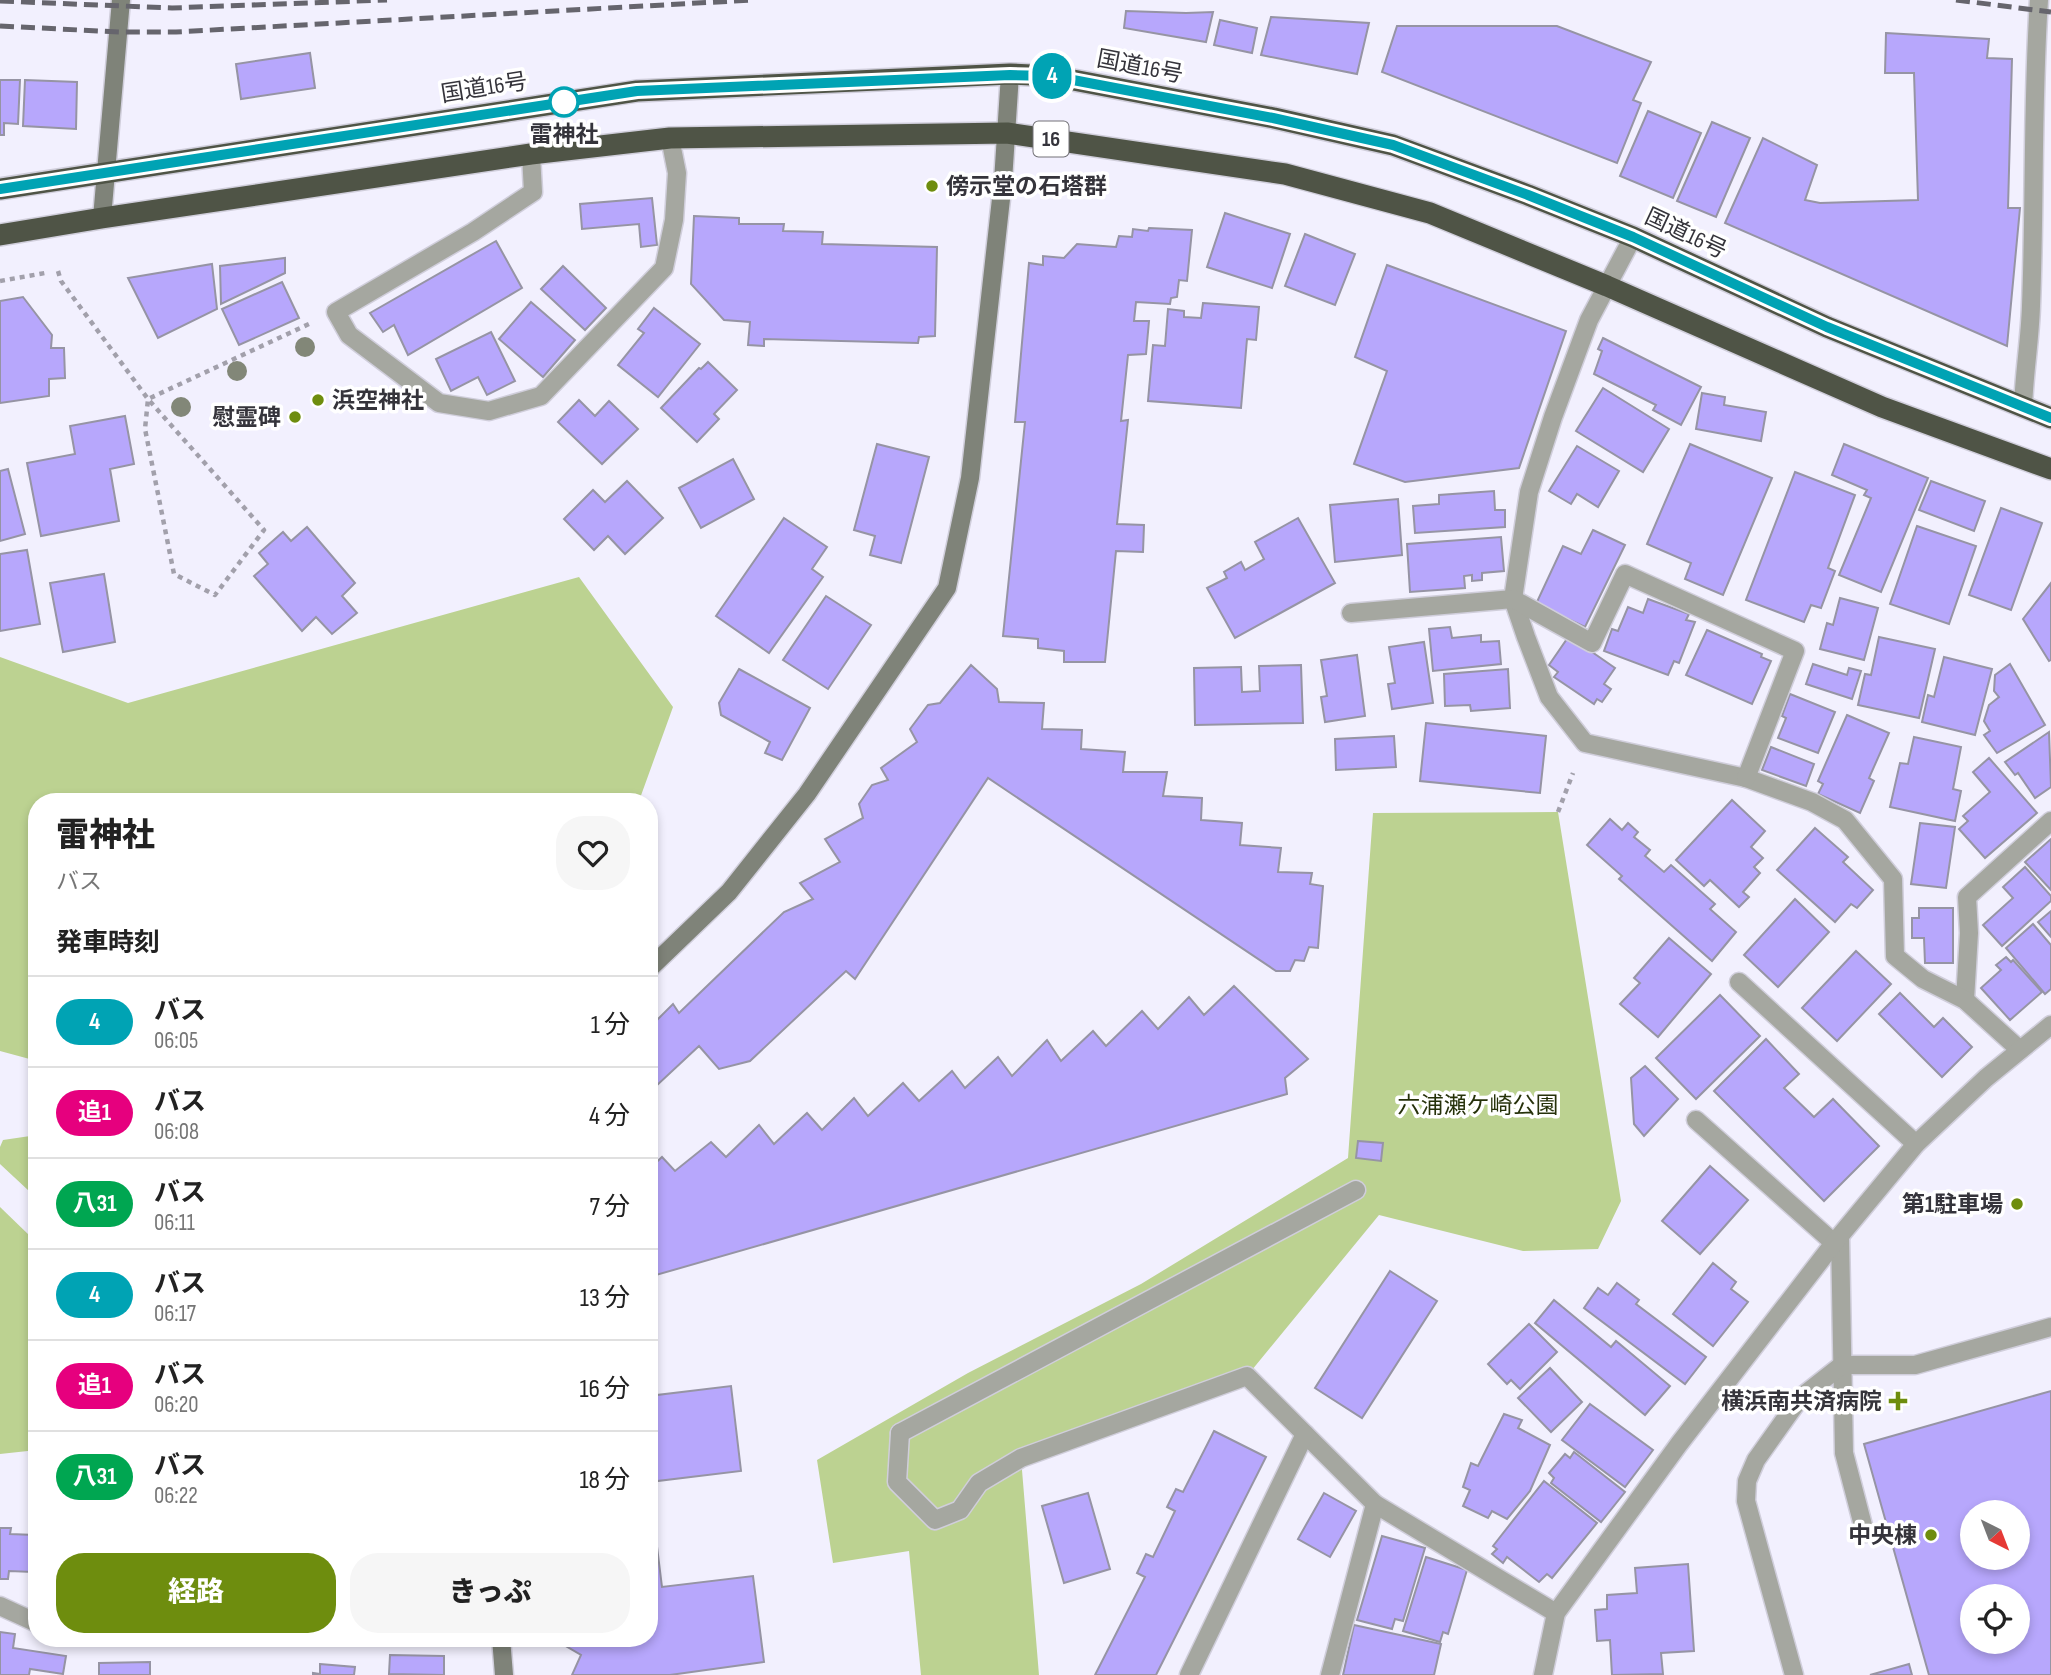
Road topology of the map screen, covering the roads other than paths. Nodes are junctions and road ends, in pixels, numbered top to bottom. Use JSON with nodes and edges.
{"nodes":[{"id":1,"x":121,"y":0,"type":"edge"},
{"id":2,"x":2039,"y":0,"type":"edge"},
{"id":3,"x":1010,"y":75,"type":"junction"},
{"id":4,"x":1007,"y":133,"type":"junction"},
{"id":5,"x":670,"y":138,"type":"junction"},
{"id":6,"x":531,"y":154,"type":"junction"},
{"id":7,"x":106,"y":171,"type":"junction"},
{"id":8,"x":0,"y":189,"type":"edge"},
{"id":9,"x":102,"y":218,"type":"junction"},
{"id":10,"x":0,"y":235,"type":"edge"},
{"id":11,"x":1633,"y":237,"type":"junction"},
{"id":12,"x":1607,"y":286,"type":"junction"},
{"id":13,"x":2023,"y":408,"type":"junction"},
{"id":14,"x":2051,"y":418,"type":"edge"},
{"id":15,"x":2051,"y":469,"type":"edge"},
{"id":16,"x":1513,"y":599,"type":"junction"},
{"id":17,"x":1351,"y":613,"type":"dead end"},
{"id":18,"x":1746,"y":778,"type":"junction"},
{"id":19,"x":2051,"y":821,"type":"edge"},
{"id":20,"x":658,"y":960,"type":"edge"},
{"id":21,"x":1739,"y":982,"type":"dead end"},
{"id":22,"x":1965,"y":1000,"type":"junction"},
{"id":23,"x":2051,"y":1025,"type":"edge"},
{"id":24,"x":2020,"y":1050,"type":"junction"},
{"id":25,"x":1696,"y":1120,"type":"dead end"},
{"id":26,"x":1916,"y":1144,"type":"junction"},
{"id":27,"x":1356,"y":1189,"type":"dead end"},
{"id":28,"x":1837,"y":1240,"type":"junction"},
{"id":29,"x":2051,"y":1327,"type":"edge"},
{"id":30,"x":1842,"y":1365,"type":"junction"},
{"id":31,"x":1305,"y":1434,"type":"junction"},
{"id":32,"x":1375,"y":1504,"type":"junction"},
{"id":33,"x":1865,"y":1533,"type":"dead end"},
{"id":34,"x":0,"y":1606,"type":"edge"},
{"id":35,"x":1556,"y":1613,"type":"junction"},
{"id":36,"x":28,"y":1619,"type":"edge"},
{"id":37,"x":502,"y":1647,"type":"edge"},
{"id":38,"x":504,"y":1675,"type":"edge"},
{"id":39,"x":1189,"y":1675,"type":"edge"},
{"id":40,"x":1330,"y":1675,"type":"edge"},
{"id":41,"x":1544,"y":1675,"type":"edge"},
{"id":42,"x":1794,"y":1675,"type":"edge"}],
"edges":[{"from":1,"to":7,"type":"street"},
{"from":2,"to":13,"type":"street"},
{"from":3,"to":4,"type":"street"},
{"from":3,"to":7,"type":"highway","name":"国道16号"},
{"from":3,"to":11,"type":"highway","name":"国道16号"},
{"from":4,"to":5,"type":"highway","number":"16"},
{"from":4,"to":12,"type":"highway","number":"16"},
{"from":4,"to":20,"type":"street"},
{"from":5,"to":6,"type":"highway","number":"16"},
{"from":5,"to":6,"type":"street"},
{"from":6,"to":9,"type":"highway","number":"16"},
{"from":7,"to":8,"type":"highway","name":"国道16号"},
{"from":7,"to":9,"type":"street"},
{"from":9,"to":10,"type":"highway","number":"16"},
{"from":11,"to":12,"type":"street"},
{"from":11,"to":13,"type":"highway","name":"国道16号"},
{"from":12,"to":15,"type":"highway","number":"16"},
{"from":12,"to":16,"type":"street"},
{"from":13,"to":14,"type":"highway","name":"国道16号"},
{"from":16,"to":17,"type":"street"},
{"from":16,"to":18,"type":"street"},
{"from":16,"to":18,"type":"street"},
{"from":18,"to":22,"type":"street"},
{"from":19,"to":22,"type":"street"},
{"from":21,"to":26,"type":"street"},
{"from":22,"to":24,"type":"street"},
{"from":23,"to":24,"type":"street"},
{"from":24,"to":26,"type":"street"},
{"from":25,"to":28,"type":"street"},
{"from":26,"to":28,"type":"street"},
{"from":27,"to":31,"type":"street"},
{"from":28,"to":30,"type":"street"},
{"from":28,"to":35,"type":"street"},
{"from":29,"to":30,"type":"street"},
{"from":30,"to":33,"type":"street"},
{"from":30,"to":42,"type":"street"},
{"from":31,"to":32,"type":"street"},
{"from":31,"to":39,"type":"street"},
{"from":32,"to":35,"type":"street"},
{"from":32,"to":40,"type":"street"},
{"from":34,"to":36,"type":"street"},
{"from":35,"to":41,"type":"street"},
{"from":37,"to":38,"type":"street"}]}
